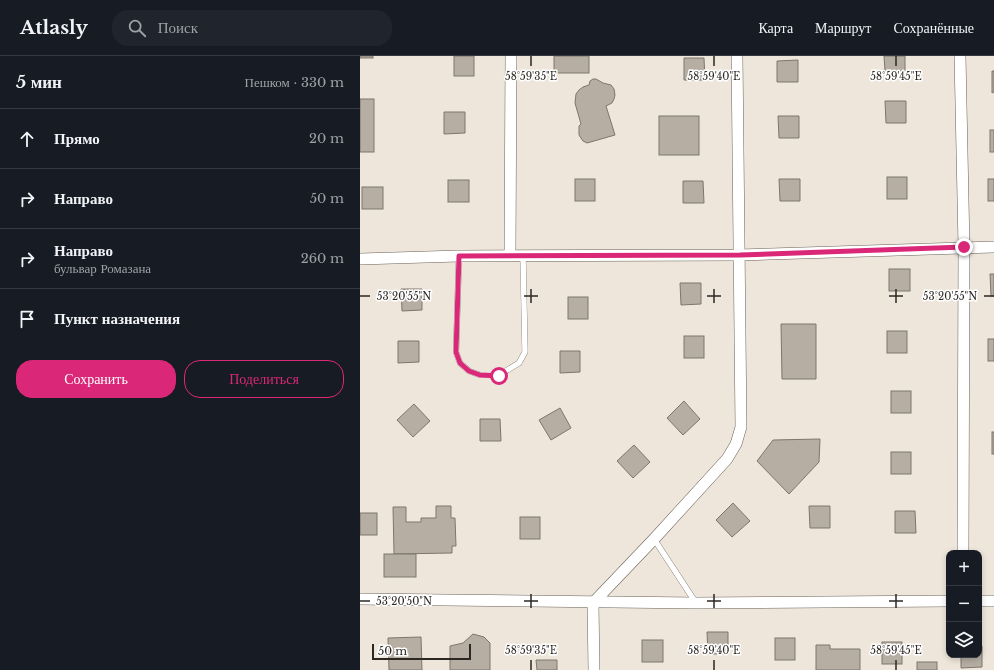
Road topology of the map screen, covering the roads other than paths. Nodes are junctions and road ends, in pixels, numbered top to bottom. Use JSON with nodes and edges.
{"nodes":[{"id":1,"x":511,"y":56,"type":"edge"},
{"id":2,"x":737,"y":56,"type":"edge"},
{"id":3,"x":960,"y":56,"type":"edge"},
{"id":4,"x":964,"y":247,"type":"junction"},
{"id":5,"x":994,"y":247,"type":"edge"},
{"id":6,"x":510,"y":255,"type":"junction"},
{"id":7,"x":740,"y":255,"type":"junction"},
{"id":8,"x":459,"y":256,"type":"junction"},
{"id":9,"x":523,"y":256,"type":"junction"},
{"id":10,"x":360,"y":259,"type":"edge"},
{"id":11,"x":654,"y":539,"type":"junction"},
{"id":12,"x":963,"y":550,"type":"edge"},
{"id":13,"x":360,"y":599,"type":"edge"},
{"id":14,"x":946,"y":601,"type":"edge"},
{"id":15,"x":982,"y":601,"type":"edge"},
{"id":16,"x":994,"y":601,"type":"edge"},
{"id":17,"x":593,"y":603,"type":"junction"},
{"id":18,"x":696,"y":603,"type":"junction"},
{"id":19,"x":594,"y":670,"type":"edge"}],
"edges":[{"from":1,"to":6,"type":"street"},
{"from":2,"to":7,"type":"street"},
{"from":3,"to":4,"type":"street"},
{"from":4,"to":5,"type":"street"},
{"from":4,"to":7,"type":"street"},
{"from":4,"to":12,"type":"street"},
{"from":6,"to":8,"type":"street"},
{"from":6,"to":9,"type":"street"},
{"from":7,"to":9,"type":"street"},
{"from":7,"to":11,"type":"street"},
{"from":8,"to":9,"type":"lane"},
{"from":8,"to":10,"type":"street"},
{"from":11,"to":17,"type":"street"},
{"from":11,"to":18,"type":"lane"},
{"from":13,"to":17,"type":"street"},
{"from":14,"to":18,"type":"street"},
{"from":15,"to":16,"type":"street"},
{"from":17,"to":18,"type":"street"},
{"from":17,"to":19,"type":"street"}]}
